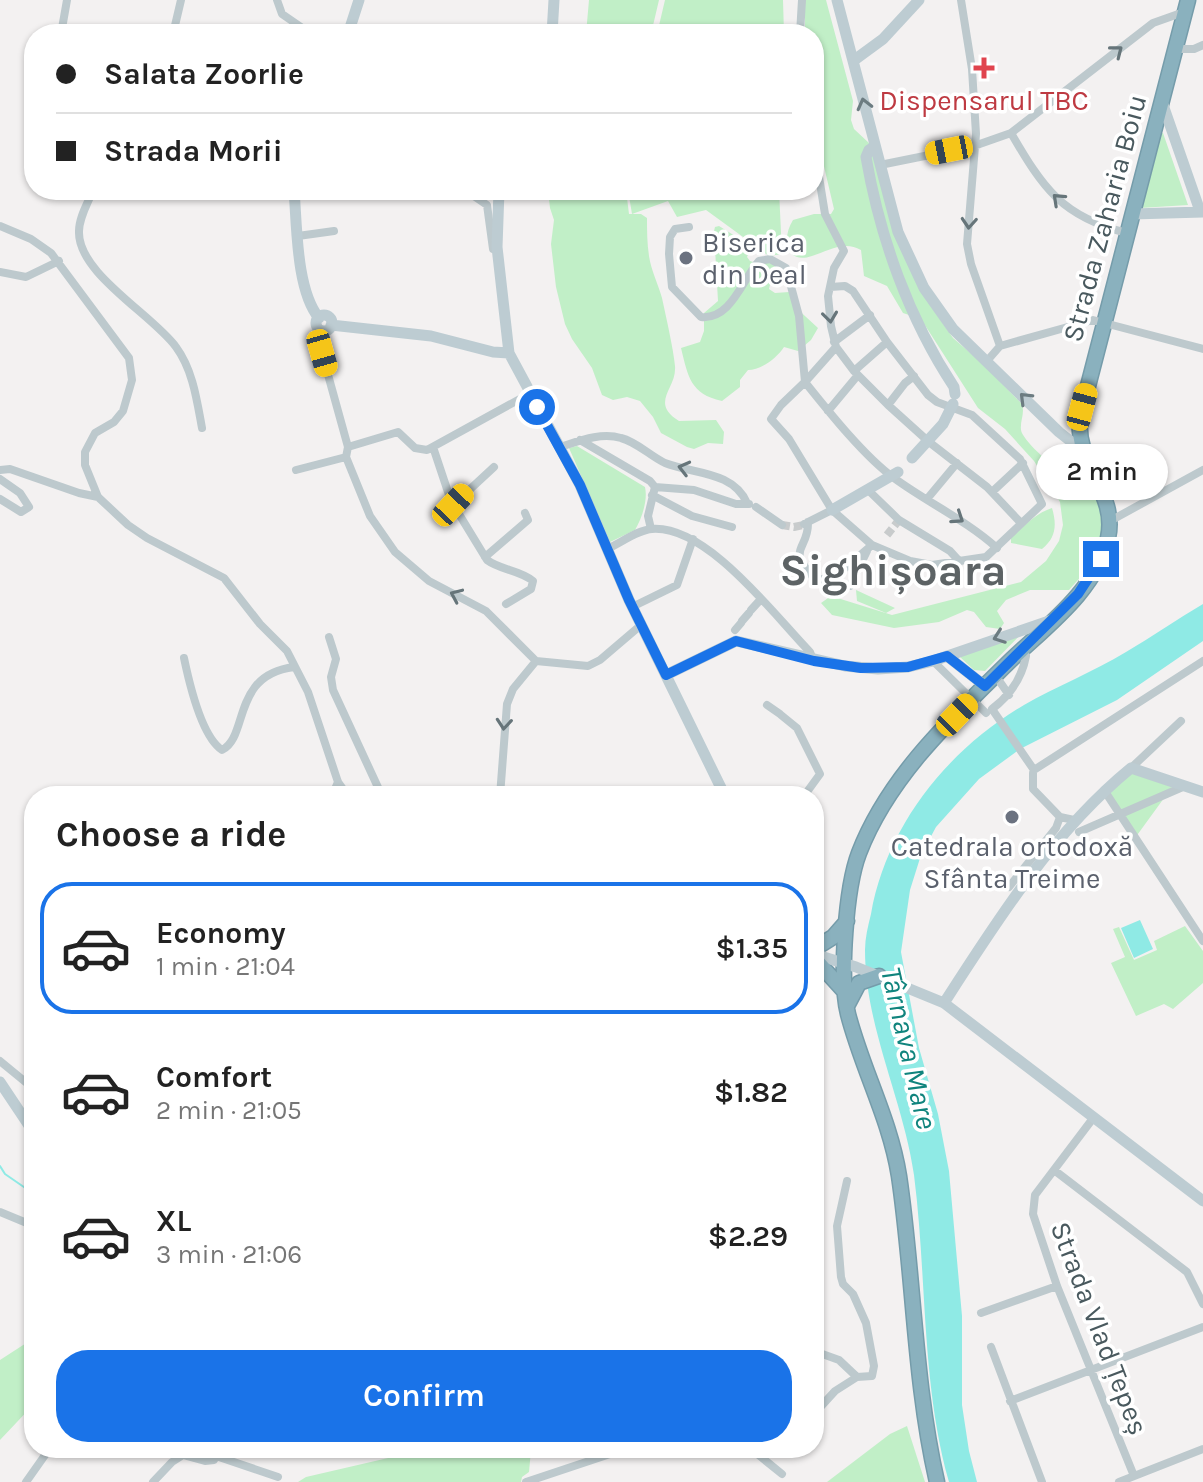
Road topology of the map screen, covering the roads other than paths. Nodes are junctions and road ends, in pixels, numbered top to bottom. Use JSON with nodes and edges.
{"nodes":[{"id":1,"x":67,"y":0,"type":"edge"},
{"id":2,"x":181,"y":0,"type":"edge"},
{"id":3,"x":277,"y":0,"type":"edge"},
{"id":4,"x":359,"y":0,"type":"edge"},
{"id":5,"x":554,"y":0,"type":"edge"},
{"id":6,"x":802,"y":0,"type":"edge"},
{"id":7,"x":837,"y":0,"type":"edge"},
{"id":8,"x":919,"y":0,"type":"edge"},
{"id":9,"x":961,"y":0,"type":"edge"},
{"id":10,"x":1186,"y":6,"type":"edge"},
{"id":11,"x":63,"y":24,"type":"edge"},
{"id":12,"x":175,"y":24,"type":"edge"},
{"id":13,"x":296,"y":24,"type":"edge"},
{"id":14,"x":351,"y":24,"type":"edge"},
{"id":15,"x":553,"y":24,"type":"edge"},
{"id":16,"x":801,"y":24,"type":"edge"},
{"id":17,"x":1203,"y":45,"type":"edge"},
{"id":18,"x":1175,"y":49,"type":"junction"},
{"id":19,"x":853,"y":61,"type":"junction"},
{"id":20,"x":1161,"y":99,"type":"junction"},
{"id":21,"x":1011,"y":133,"type":"junction"},
{"id":22,"x":875,"y":146,"type":"junction"},
{"id":23,"x":974,"y":146,"type":"junction"},
{"id":24,"x":880,"y":165,"type":"junction"},
{"id":25,"x":89,"y":200,"type":"edge"},
{"id":26,"x":295,"y":200,"type":"edge"},
{"id":27,"x":480,"y":200,"type":"edge"},
{"id":28,"x":498,"y":200,"type":"edge"},
{"id":29,"x":823,"y":200,"type":"edge"},
{"id":30,"x":1201,"y":212,"type":"edge"},
{"id":31,"x":1132,"y":214,"type":"junction"},
{"id":32,"x":0,"y":226,"type":"edge"},
{"id":33,"x":689,"y":227,"type":"dead end"},
{"id":34,"x":334,"y":231,"type":"dead end"},
{"id":35,"x":1127,"y":233,"type":"junction"},
{"id":36,"x":298,"y":236,"type":"junction"},
{"id":37,"x":59,"y":261,"type":"junction"},
{"id":38,"x":0,"y":272,"type":"edge"},
{"id":39,"x":499,"y":274,"type":"junction"},
{"id":40,"x":830,"y":287,"type":"junction"},
{"id":41,"x":870,"y":315,"type":"junction"},
{"id":42,"x":1104,"y":322,"type":"junction"},
{"id":43,"x":326,"y":328,"type":"junction"},
{"id":44,"x":887,"y":342,"type":"junction"},
{"id":45,"x":835,"y":344,"type":"junction"},
{"id":46,"x":1000,"y":346,"type":"junction"},
{"id":47,"x":1203,"y":349,"type":"edge"},
{"id":48,"x":509,"y":353,"type":"junction"},
{"id":49,"x":987,"y":361,"type":"junction"},
{"id":50,"x":856,"y":373,"type":"junction"},
{"id":51,"x":914,"y":376,"type":"junction"},
{"id":52,"x":805,"y":382,"type":"junction"},
{"id":53,"x":529,"y":394,"type":"junction"},
{"id":54,"x":953,"y":402,"type":"junction"},
{"id":55,"x":888,"y":405,"type":"junction"},
{"id":56,"x":828,"y":411,"type":"junction"},
{"id":57,"x":202,"y":428,"type":"dead end"},
{"id":58,"x":580,"y":440,"type":"junction"},
{"id":59,"x":929,"y":442,"type":"junction"},
{"id":60,"x":348,"y":447,"type":"junction"},
{"id":61,"x":433,"y":447,"type":"junction"},
{"id":62,"x":560,"y":447,"type":"junction"},
{"id":63,"x":1083,"y":451,"type":"junction"},
{"id":64,"x":346,"y":457,"type":"junction"},
{"id":65,"x":912,"y":458,"type":"dead end"},
{"id":66,"x":957,"y":463,"type":"junction"},
{"id":67,"x":1023,"y":463,"type":"junction"},
{"id":68,"x":494,"y":467,"type":"dead end"},
{"id":69,"x":0,"y":470,"type":"edge"},
{"id":70,"x":296,"y":470,"type":"dead end"},
{"id":71,"x":1203,"y":470,"type":"edge"},
{"id":72,"x":895,"y":474,"type":"junction"},
{"id":73,"x":0,"y":479,"type":"edge"},
{"id":74,"x":867,"y":489,"type":"junction"},
{"id":75,"x":653,"y":491,"type":"junction"},
{"id":76,"x":992,"y":492,"type":"junction"},
{"id":77,"x":98,"y":497,"type":"junction"},
{"id":78,"x":0,"y":499,"type":"edge"},
{"id":79,"x":927,"y":499,"type":"junction"},
{"id":80,"x":453,"y":505,"type":"junction"},
{"id":81,"x":751,"y":505,"type":"junction"},
{"id":82,"x":832,"y":510,"type":"junction"},
{"id":83,"x":525,"y":513,"type":"dead end"},
{"id":84,"x":1110,"y":521,"type":"junction"},
{"id":85,"x":1021,"y":523,"type":"junction"},
{"id":86,"x":782,"y":525,"type":"tunnel mouth"},
{"id":87,"x":732,"y":527,"type":"dead end"},
{"id":88,"x":651,"y":529,"type":"junction"},
{"id":89,"x":693,"y":539,"type":"junction"},
{"id":90,"x":611,"y":547,"type":"junction"},
{"id":91,"x":870,"y":548,"type":"junction"},
{"id":92,"x":997,"y":548,"type":"junction"},
{"id":93,"x":485,"y":557,"type":"junction"},
{"id":94,"x":960,"y":562,"type":"junction"},
{"id":95,"x":830,"y":581,"type":"junction"},
{"id":96,"x":761,"y":599,"type":"junction"},
{"id":97,"x":506,"y":604,"type":"dead end"},
{"id":98,"x":632,"y":607,"type":"junction"},
{"id":99,"x":1053,"y":620,"type":"junction"},
{"id":100,"x":641,"y":625,"type":"junction"},
{"id":101,"x":735,"y":630,"type":"junction"},
{"id":102,"x":329,"y":637,"type":"dead end"},
{"id":103,"x":947,"y":656,"type":"junction"},
{"id":104,"x":1026,"y":656,"type":"dead end"},
{"id":105,"x":184,"y":658,"type":"dead end"},
{"id":106,"x":536,"y":661,"type":"junction"},
{"id":107,"x":814,"y":661,"type":"junction"},
{"id":108,"x":933,"y":661,"type":"junction"},
{"id":109,"x":1203,"y":661,"type":"edge"},
{"id":110,"x":294,"y":667,"type":"junction"},
{"id":111,"x":666,"y":675,"type":"junction"},
{"id":112,"x":993,"y":684,"type":"junction"},
{"id":113,"x":1009,"y":695,"type":"junction"},
{"id":114,"x":973,"y":699,"type":"junction"},
{"id":115,"x":767,"y":705,"type":"dead end"},
{"id":116,"x":989,"y":711,"type":"junction"},
{"id":117,"x":1181,"y":721,"type":"dead end"},
{"id":118,"x":1131,"y":768,"type":"junction"},
{"id":119,"x":1034,"y":771,"type":"junction"},
{"id":120,"x":338,"y":782,"type":"junction"},
{"id":121,"x":336,"y":786,"type":"edge"},
{"id":122,"x":341,"y":786,"type":"edge"},
{"id":123,"x":377,"y":786,"type":"edge"},
{"id":124,"x":501,"y":786,"type":"edge"},
{"id":125,"x":720,"y":786,"type":"edge"},
{"id":126,"x":811,"y":786,"type":"edge"},
{"id":127,"x":1185,"y":786,"type":"junction"},
{"id":128,"x":1104,"y":790,"type":"junction"},
{"id":129,"x":1203,"y":792,"type":"edge"},
{"id":130,"x":1119,"y":814,"type":"junction"},
{"id":131,"x":1060,"y":817,"type":"junction"},
{"id":132,"x":1074,"y":820,"type":"junction"},
{"id":133,"x":1079,"y":832,"type":"dead end"},
{"id":134,"x":1009,"y":887,"type":"dead end"},
{"id":135,"x":847,"y":921,"type":"junction"},
{"id":136,"x":1203,"y":941,"type":"edge"},
{"id":137,"x":824,"y":945,"type":"edge"},
{"id":138,"x":824,"y":956,"type":"edge"},
{"id":139,"x":846,"y":963,"type":"junction"},
{"id":140,"x":824,"y":968,"type":"edge"},
{"id":141,"x":860,"y":976,"type":"junction"},
{"id":142,"x":879,"y":976,"type":"joint"},
{"id":143,"x":846,"y":1000,"type":"junction"},
{"id":144,"x":944,"y":1003,"type":"junction"},
{"id":145,"x":0,"y":1061,"type":"edge"},
{"id":146,"x":24,"y":1081,"type":"edge"},
{"id":147,"x":0,"y":1082,"type":"edge"},
{"id":148,"x":1094,"y":1117,"type":"junction"},
{"id":149,"x":24,"y":1118,"type":"edge"},
{"id":150,"x":1054,"y":1170,"type":"junction"},
{"id":151,"x":847,"y":1181,"type":"dead end"},
{"id":152,"x":1203,"y":1201,"type":"edge"},
{"id":153,"x":0,"y":1212,"type":"edge"},
{"id":154,"x":24,"y":1222,"type":"edge"},
{"id":155,"x":1057,"y":1286,"type":"junction"},
{"id":156,"x":1203,"y":1304,"type":"edge"},
{"id":157,"x":981,"y":1313,"type":"dead end"},
{"id":158,"x":1203,"y":1327,"type":"edge"},
{"id":159,"x":991,"y":1347,"type":"dead end"},
{"id":160,"x":824,"y":1355,"type":"edge"},
{"id":161,"x":1093,"y":1371,"type":"junction"},
{"id":162,"x":857,"y":1377,"type":"junction"},
{"id":163,"x":1010,"y":1401,"type":"junction"},
{"id":164,"x":824,"y":1403,"type":"edge"},
{"id":165,"x":1203,"y":1449,"type":"edge"},
{"id":166,"x":43,"y":1458,"type":"edge"},
{"id":167,"x":178,"y":1458,"type":"edge"},
{"id":168,"x":195,"y":1458,"type":"edge"},
{"id":169,"x":214,"y":1458,"type":"edge"},
{"id":170,"x":222,"y":1458,"type":"edge"},
{"id":171,"x":598,"y":1458,"type":"edge"},
{"id":172,"x":762,"y":1458,"type":"edge"},
{"id":173,"x":782,"y":1474,"type":"dead end"},
{"id":174,"x":1134,"y":1476,"type":"junction"},
{"id":175,"x":278,"y":1477,"type":"dead end"},
{"id":176,"x":26,"y":1482,"type":"edge"},
{"id":177,"x":153,"y":1482,"type":"edge"},
{"id":178,"x":526,"y":1482,"type":"edge"},
{"id":179,"x":937,"y":1482,"type":"edge"},
{"id":180,"x":1042,"y":1482,"type":"edge"},
{"id":181,"x":1119,"y":1482,"type":"edge"}],
"edges":[{"from":1,"to":11,"type":"street"},
{"from":2,"to":12,"type":"street"},
{"from":3,"to":13,"type":"street"},
{"from":4,"to":14,"type":"street"},
{"from":5,"to":15,"type":"street"},
{"from":6,"to":16,"type":"street"},
{"from":7,"to":19,"type":"street"},
{"from":8,"to":19,"type":"street"},
{"from":9,"to":23,"type":"street"},
{"from":10,"to":18,"type":"highway","name":"Strada Zaharia Boiu"},
{"from":21,"to":10,"type":"street","one_way":true},
{"from":17,"to":18,"type":"street"},
{"from":18,"to":20,"type":"highway","name":"Strada Zaharia Boiu"},
{"from":22,"to":19,"type":"street","one_way":true},
{"from":20,"to":30,"type":"street"},
{"from":20,"to":31,"type":"highway","name":"Strada Zaharia Boiu"},
{"from":21,"to":23,"type":"street"},
{"from":35,"to":21,"type":"street","one_way":true},
{"from":22,"to":24,"type":"street"},
{"from":22,"to":54,"type":"street"},
{"from":23,"to":24,"type":"street"},
{"from":23,"to":46,"type":"street","one_way":true},
{"from":24,"to":49,"type":"street"},
{"from":25,"to":57,"type":"street"},
{"from":26,"to":36,"type":"street"},
{"from":27,"to":39,"type":"street"},
{"from":28,"to":39,"type":"street"},
{"from":29,"to":40,"type":"street"},
{"from":30,"to":31,"type":"street"},
{"from":31,"to":35,"type":"highway","name":"Strada Zaharia Boiu"},
{"from":32,"to":37,"type":"street"},
{"from":33,"to":52,"type":"street"},
{"from":34,"to":36,"type":"street"},
{"from":35,"to":42,"type":"highway","name":"Strada Zaharia Boiu"},
{"from":36,"to":43,"type":"street"},
{"from":37,"to":38,"type":"street"},
{"from":37,"to":77,"type":"street"},
{"from":39,"to":48,"type":"street"},
{"from":40,"to":41,"type":"street"},
{"from":40,"to":45,"type":"street","one_way":true},
{"from":41,"to":44,"type":"street"},
{"from":41,"to":45,"type":"street"},
{"from":42,"to":46,"type":"street"},
{"from":42,"to":47,"type":"street"},
{"from":42,"to":63,"type":"highway","name":"Strada Zaharia Boiu"},
{"from":43,"to":48,"type":"street"},
{"from":43,"to":60,"type":"street"},
{"from":44,"to":50,"type":"street"},
{"from":44,"to":51,"type":"street"},
{"from":45,"to":50,"type":"street"},
{"from":45,"to":52,"type":"street"},
{"from":46,"to":49,"type":"street"},
{"from":48,"to":53,"type":"street"},
{"from":63,"to":49,"type":"street","one_way":true},
{"from":50,"to":55,"type":"street"},
{"from":50,"to":56,"type":"street"},
{"from":51,"to":54,"type":"street"},
{"from":51,"to":55,"type":"street"},
{"from":52,"to":56,"type":"street"},
{"from":52,"to":82,"type":"street"},
{"from":53,"to":61,"type":"street"},
{"from":53,"to":62,"type":"street"},
{"from":54,"to":59,"type":"street"},
{"from":54,"to":67,"type":"street"},
{"from":55,"to":59,"type":"street"},
{"from":56,"to":72,"type":"street"},
{"from":58,"to":62,"type":"street"},
{"from":58,"to":75,"type":"street"},
{"from":81,"to":58,"type":"street","one_way":true},
{"from":59,"to":65,"type":"street"},
{"from":59,"to":66,"type":"street"},
{"from":60,"to":61,"type":"street"},
{"from":60,"to":64,"type":"street"},
{"from":61,"to":80,"type":"street"},
{"from":62,"to":90,"type":"street"},
{"from":63,"to":84,"type":"highway"},
{"from":64,"to":70,"type":"street"},
{"from":106,"to":64,"type":"street","one_way":true},
{"from":66,"to":76,"type":"street"},
{"from":66,"to":79,"type":"street"},
{"from":67,"to":76,"type":"street"},
{"from":67,"to":85,"type":"street"},
{"from":68,"to":80,"type":"street"},
{"from":69,"to":77,"type":"street"},
{"from":71,"to":84,"type":"street"},
{"from":72,"to":74,"type":"street"},
{"from":72,"to":79,"type":"street"},
{"from":73,"to":78,"type":"street"},
{"from":74,"to":82,"type":"street"},
{"from":74,"to":94,"type":"street"},
{"from":75,"to":81,"type":"street"},
{"from":75,"to":87,"type":"street"},
{"from":75,"to":88,"type":"street"},
{"from":76,"to":85,"type":"street"},
{"from":77,"to":110,"type":"street"},
{"from":79,"to":92,"type":"street","one_way":true},
{"from":80,"to":93,"type":"street"},
{"from":81,"to":86,"type":"street"},
{"from":82,"to":91,"type":"street"},
{"from":82,"to":95,"type":"street"},
{"from":83,"to":93,"type":"street"},
{"from":84,"to":99,"type":"highway"},
{"from":85,"to":92,"type":"street"},
{"from":88,"to":89,"type":"street"},
{"from":88,"to":90,"type":"street"},
{"from":89,"to":96,"type":"street"},
{"from":89,"to":98,"type":"street"},
{"from":90,"to":98,"type":"street"},
{"from":91,"to":94,"type":"street"},
{"from":91,"to":95,"type":"street"},
{"from":91,"to":95,"type":"street"},
{"from":92,"to":94,"type":"street"},
{"from":93,"to":97,"type":"street"},
{"from":96,"to":101,"type":"street"},
{"from":96,"to":107,"type":"street"},
{"from":98,"to":100,"type":"street"},
{"from":99,"to":103,"type":"street","one_way":true},
{"from":99,"to":112,"type":"highway"},
{"from":100,"to":106,"type":"street"},
{"from":100,"to":111,"type":"street"},
{"from":101,"to":107,"type":"street"},
{"from":101,"to":111,"type":"street"},
{"from":102,"to":123,"type":"street"},
{"from":103,"to":108,"type":"street"},
{"from":103,"to":112,"type":"street"},
{"from":104,"to":113,"type":"street"},
{"from":105,"to":110,"type":"street"},
{"from":106,"to":124,"type":"street","one_way":true},
{"from":107,"to":108,"type":"street"},
{"from":108,"to":114,"type":"street"},
{"from":109,"to":119,"type":"street"},
{"from":110,"to":120,"type":"street"},
{"from":111,"to":125,"type":"street"},
{"from":112,"to":113,"type":"street"},
{"from":112,"to":114,"type":"highway"},
{"from":113,"to":116,"type":"street"},
{"from":114,"to":116,"type":"street"},
{"from":114,"to":135,"type":"highway"},
{"from":115,"to":126,"type":"street"},
{"from":116,"to":119,"type":"street"},
{"from":117,"to":118,"type":"street"},
{"from":118,"to":127,"type":"street"},
{"from":118,"to":128,"type":"street"},
{"from":119,"to":131,"type":"street"},
{"from":120,"to":121,"type":"street"},
{"from":120,"to":122,"type":"street"},
{"from":127,"to":129,"type":"street"},
{"from":127,"to":130,"type":"street"},
{"from":128,"to":130,"type":"street"},
{"from":128,"to":132,"type":"street"},
{"from":130,"to":133,"type":"street"},
{"from":130,"to":136,"type":"street"},
{"from":131,"to":132,"type":"street"},
{"from":131,"to":134,"type":"street"},
{"from":132,"to":144,"type":"street"},
{"from":135,"to":137,"type":"highway"},
{"from":135,"to":139,"type":"highway"},
{"from":138,"to":139,"type":"street"},
{"from":139,"to":141,"type":"street"},
{"from":139,"to":143,"type":"highway"},
{"from":140,"to":143,"type":"highway"},
{"from":141,"to":142,"type":"highway"},
{"from":141,"to":143,"type":"highway"},
{"from":142,"to":144,"type":"street"},
{"from":143,"to":179,"type":"highway"},
{"from":144,"to":148,"type":"street"},
{"from":145,"to":146,"type":"street"},
{"from":147,"to":149,"type":"street"},
{"from":148,"to":150,"type":"street","name":"Strada Vlad Țepeș"},
{"from":148,"to":152,"type":"street"},
{"from":150,"to":155,"type":"street","name":"Strada Vlad Țepeș"},
{"from":150,"to":156,"type":"street"},
{"from":151,"to":162,"type":"street"},
{"from":153,"to":154,"type":"street"},
{"from":155,"to":157,"type":"street"},
{"from":155,"to":161,"type":"street","name":"Strada Vlad Țepeș"},
{"from":158,"to":161,"type":"street"},
{"from":159,"to":163,"type":"street"},
{"from":160,"to":162,"type":"street"},
{"from":161,"to":163,"type":"street"},
{"from":161,"to":174,"type":"street","name":"Strada Vlad Țepeș"},
{"from":162,"to":164,"type":"street"},
{"from":163,"to":180,"type":"street"},
{"from":165,"to":174,"type":"street"},
{"from":166,"to":176,"type":"street"},
{"from":167,"to":177,"type":"street"},
{"from":168,"to":169,"type":"street"},
{"from":170,"to":175,"type":"street"},
{"from":171,"to":178,"type":"street"},
{"from":172,"to":173,"type":"street"},
{"from":174,"to":181,"type":"street"}]}
